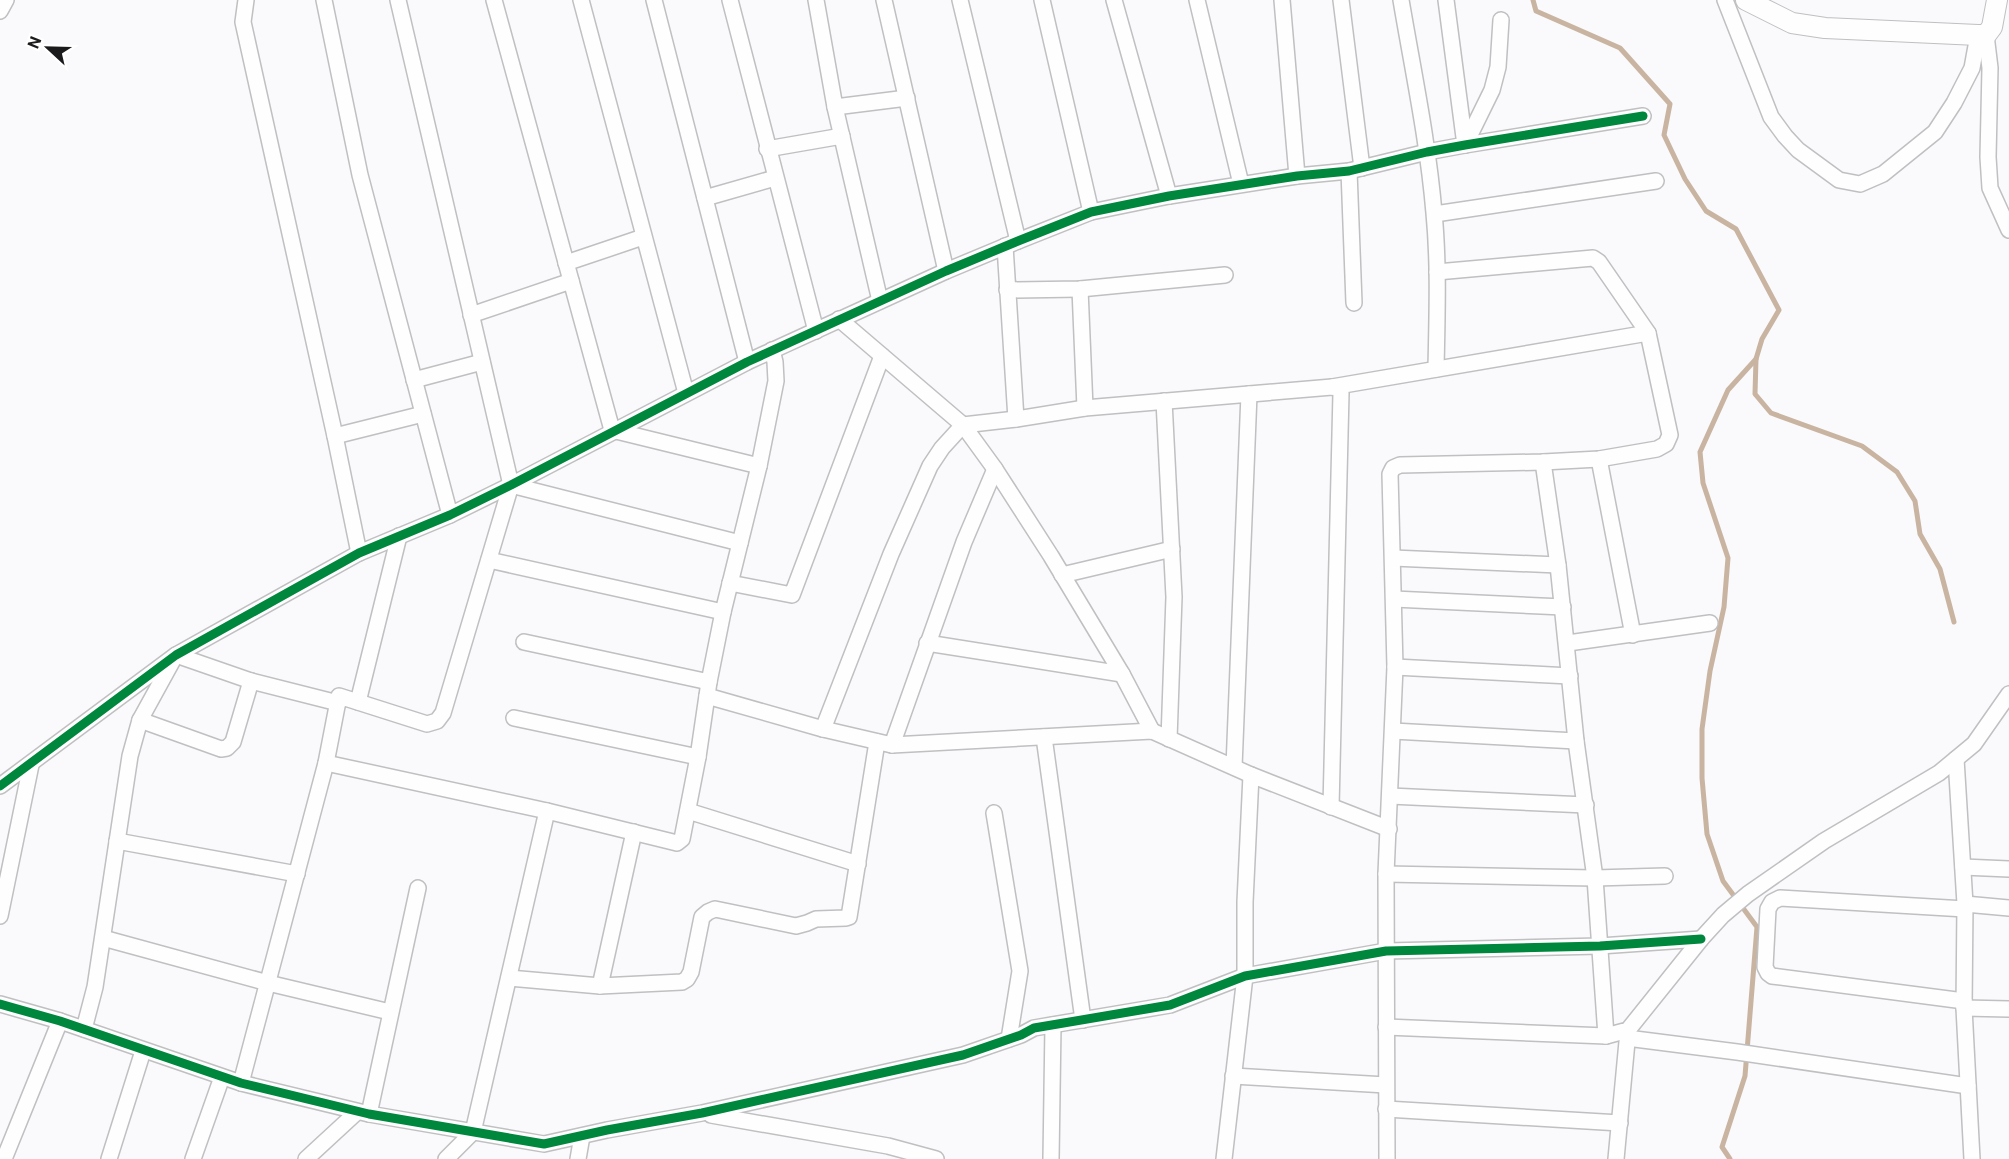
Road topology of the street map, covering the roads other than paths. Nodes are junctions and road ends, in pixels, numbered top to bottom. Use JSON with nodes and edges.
{"nodes":[{"id":1,"x":6,"y":0,"type":"edge"},
{"id":2,"x":246,"y":0,"type":"edge"},
{"id":3,"x":324,"y":0,"type":"edge"},
{"id":4,"x":398,"y":0,"type":"edge"},
{"id":5,"x":494,"y":0,"type":"edge"},
{"id":6,"x":581,"y":0,"type":"edge"},
{"id":7,"x":654,"y":0,"type":"edge"},
{"id":8,"x":730,"y":0,"type":"edge"},
{"id":9,"x":816,"y":0,"type":"edge"},
{"id":10,"x":885,"y":0,"type":"edge"},
{"id":11,"x":960,"y":0,"type":"edge"},
{"id":12,"x":1042,"y":0,"type":"edge"},
{"id":13,"x":1114,"y":0,"type":"edge"},
{"id":14,"x":1197,"y":0,"type":"edge"},
{"id":15,"x":1282,"y":0,"type":"edge"},
{"id":16,"x":1341,"y":0,"type":"edge"},
{"id":17,"x":1401,"y":0,"type":"edge"},
{"id":18,"x":1446,"y":0,"type":"edge"},
{"id":19,"x":1725,"y":0,"type":"edge"},
{"id":20,"x":1746,"y":0,"type":"edge"},
{"id":21,"x":1997,"y":0,"type":"edge"},
{"id":22,"x":0,"y":11,"type":"edge"},
{"id":23,"x":1501,"y":20,"type":"dead end"},
{"id":24,"x":1982,"y":35,"type":"junction"},
{"id":25,"x":907,"y":98,"type":"junction"},
{"id":26,"x":835,"y":107,"type":"junction"},
{"id":27,"x":1643,"y":116,"type":"dead end"},
{"id":28,"x":842,"y":136,"type":"junction"},
{"id":29,"x":1465,"y":145,"type":"junction"},
{"id":30,"x":767,"y":149,"type":"junction"},
{"id":31,"x":1427,"y":152,"type":"junction"},
{"id":32,"x":1356,"y":170,"type":"junction"},
{"id":33,"x":1297,"y":176,"type":"junction"},
{"id":34,"x":775,"y":178,"type":"junction"},
{"id":35,"x":1656,"y":181,"type":"dead end"},
{"id":36,"x":1240,"y":184,"type":"junction"},
{"id":37,"x":1169,"y":196,"type":"junction"},
{"id":38,"x":705,"y":198,"type":"junction"},
{"id":39,"x":2003,"y":202,"type":"edge"},
{"id":40,"x":1091,"y":212,"type":"junction"},
{"id":41,"x":1434,"y":214,"type":"junction"},
{"id":42,"x":2009,"y":230,"type":"edge"},
{"id":43,"x":643,"y":237,"type":"junction"},
{"id":44,"x":1012,"y":244,"type":"junction"},
{"id":45,"x":566,"y":263,"type":"junction"},
{"id":46,"x":946,"y":271,"type":"junction"},
{"id":47,"x":1437,"y":272,"type":"junction"},
{"id":48,"x":1225,"y":275,"type":"dead end"},
{"id":49,"x":571,"y":281,"type":"junction"},
{"id":50,"x":1080,"y":289,"type":"junction"},
{"id":51,"x":1007,"y":291,"type":"junction"},
{"id":52,"x":880,"y":301,"type":"junction"},
{"id":53,"x":1354,"y":303,"type":"dead end"},
{"id":54,"x":471,"y":315,"type":"junction"},
{"id":55,"x":839,"y":320,"type":"junction"},
{"id":56,"x":816,"y":331,"type":"junction"},
{"id":57,"x":1648,"y":333,"type":"junction"},
{"id":58,"x":772,"y":350,"type":"junction"},
{"id":59,"x":882,"y":356,"type":"junction"},
{"id":60,"x":482,"y":362,"type":"junction"},
{"id":61,"x":747,"y":362,"type":"junction"},
{"id":62,"x":1436,"y":369,"type":"junction"},
{"id":63,"x":414,"y":380,"type":"junction"},
{"id":64,"x":1332,"y":387,"type":"junction"},
{"id":65,"x":686,"y":393,"type":"junction"},
{"id":66,"x":1249,"y":394,"type":"junction"},
{"id":67,"x":1164,"y":401,"type":"junction"},
{"id":68,"x":1085,"y":408,"type":"junction"},
{"id":69,"x":423,"y":414,"type":"junction"},
{"id":70,"x":1016,"y":419,"type":"junction"},
{"id":71,"x":963,"y":425,"type":"junction"},
{"id":72,"x":612,"y":430,"type":"junction"},
{"id":73,"x":335,"y":436,"type":"junction"},
{"id":74,"x":1599,"y":459,"type":"junction"},
{"id":75,"x":1543,"y":462,"type":"junction"},
{"id":76,"x":759,"y":466,"type":"junction"},
{"id":77,"x":994,"y":469,"type":"junction"},
{"id":78,"x":511,"y":485,"type":"junction"},
{"id":79,"x":450,"y":515,"type":"junction"},
{"id":80,"x":399,"y":536,"type":"junction"},
{"id":81,"x":740,"y":543,"type":"junction"},
{"id":82,"x":1172,"y":549,"type":"junction"},
{"id":83,"x":359,"y":553,"type":"junction"},
{"id":84,"x":1394,"y":558,"type":"junction"},
{"id":85,"x":489,"y":560,"type":"junction"},
{"id":86,"x":1558,"y":565,"type":"junction"},
{"id":87,"x":1062,"y":575,"type":"junction"},
{"id":88,"x":730,"y":583,"type":"junction"},
{"id":89,"x":1394,"y":598,"type":"junction"},
{"id":90,"x":1563,"y":607,"type":"junction"},
{"id":91,"x":723,"y":612,"type":"junction"},
{"id":92,"x":1710,"y":623,"type":"dead end"},
{"id":93,"x":1633,"y":635,"type":"junction"},
{"id":94,"x":524,"y":642,"type":"dead end"},
{"id":95,"x":927,"y":643,"type":"junction"},
{"id":96,"x":1568,"y":643,"type":"junction"},
{"id":97,"x":176,"y":655,"type":"junction"},
{"id":98,"x":1395,"y":667,"type":"junction"},
{"id":99,"x":1122,"y":674,"type":"junction"},
{"id":100,"x":1570,"y":676,"type":"junction"},
{"id":101,"x":251,"y":681,"type":"junction"},
{"id":102,"x":708,"y":689,"type":"junction"},
{"id":103,"x":2009,"y":694,"type":"edge"},
{"id":104,"x":358,"y":702,"type":"junction"},
{"id":105,"x":338,"y":703,"type":"junction"},
{"id":106,"x":514,"y":718,"type":"dead end"},
{"id":107,"x":140,"y":720,"type":"junction"},
{"id":108,"x":823,"y":729,"type":"junction"},
{"id":109,"x":1152,"y":731,"type":"junction"},
{"id":110,"x":1394,"y":731,"type":"junction"},
{"id":111,"x":1044,"y":737,"type":"junction"},
{"id":112,"x":1169,"y":739,"type":"junction"},
{"id":113,"x":1576,"y":741,"type":"junction"},
{"id":114,"x":884,"y":743,"type":"junction"},
{"id":115,"x":698,"y":757,"type":"junction"},
{"id":116,"x":1956,"y":759,"type":"junction"},
{"id":117,"x":326,"y":763,"type":"junction"},
{"id":118,"x":30,"y":765,"type":"junction"},
{"id":119,"x":1234,"y":768,"type":"junction"},
{"id":120,"x":1251,"y":775,"type":"junction"},
{"id":121,"x":0,"y":786,"type":"edge"},
{"id":122,"x":1390,"y":796,"type":"junction"},
{"id":123,"x":1586,"y":805,"type":"junction"},
{"id":124,"x":1331,"y":807,"type":"junction"},
{"id":125,"x":548,"y":811,"type":"junction"},
{"id":126,"x":688,"y":811,"type":"junction"},
{"id":127,"x":994,"y":813,"type":"dead end"},
{"id":128,"x":1389,"y":829,"type":"junction"},
{"id":129,"x":634,"y":832,"type":"junction"},
{"id":130,"x":117,"y":842,"type":"junction"},
{"id":131,"x":858,"y":864,"type":"junction"},
{"id":132,"x":1963,"y":867,"type":"junction"},
{"id":133,"x":2009,"y":869,"type":"edge"},
{"id":134,"x":297,"y":874,"type":"junction"},
{"id":135,"x":1386,"y":874,"type":"junction"},
{"id":136,"x":1665,"y":876,"type":"dead end"},
{"id":137,"x":1595,"y":878,"type":"junction"},
{"id":138,"x":418,"y":888,"type":"dead end"},
{"id":139,"x":1965,"y":907,"type":"junction"},
{"id":140,"x":2009,"y":908,"type":"edge"},
{"id":141,"x":0,"y":916,"type":"edge"},
{"id":142,"x":102,"y":938,"type":"junction"},
{"id":143,"x":1701,"y":939,"type":"junction"},
{"id":144,"x":1600,"y":946,"type":"junction"},
{"id":145,"x":1386,"y":951,"type":"junction"},
{"id":146,"x":1245,"y":976,"type":"junction"},
{"id":147,"x":509,"y":978,"type":"junction"},
{"id":148,"x":268,"y":983,"type":"junction"},
{"id":149,"x":600,"y":986,"type":"junction"},
{"id":150,"x":0,"y":1004,"type":"edge"},
{"id":151,"x":1964,"y":1005,"type":"junction"},
{"id":152,"x":2009,"y":1009,"type":"edge"},
{"id":153,"x":390,"y":1012,"type":"junction"},
{"id":154,"x":1083,"y":1020,"type":"junction"},
{"id":155,"x":60,"y":1021,"type":"junction"},
{"id":156,"x":1053,"y":1025,"type":"junction"},
{"id":157,"x":1386,"y":1027,"type":"junction"},
{"id":158,"x":84,"y":1029,"type":"junction"},
{"id":159,"x":1628,"y":1034,"type":"junction"},
{"id":160,"x":1606,"y":1036,"type":"junction"},
{"id":161,"x":1009,"y":1039,"type":"junction"},
{"id":162,"x":143,"y":1051,"type":"junction"},
{"id":163,"x":1233,"y":1076,"type":"junction"},
{"id":164,"x":222,"y":1077,"type":"junction"},
{"id":165,"x":241,"y":1083,"type":"junction"},
{"id":166,"x":1386,"y":1086,"type":"junction"},
{"id":167,"x":1968,"y":1086,"type":"junction"},
{"id":168,"x":1386,"y":1109,"type":"junction"},
{"id":169,"x":363,"y":1113,"type":"junction"},
{"id":170,"x":702,"y":1113,"type":"junction"},
{"id":171,"x":1620,"y":1123,"type":"junction"},
{"id":172,"x":473,"y":1132,"type":"junction"},
{"id":173,"x":582,"y":1136,"type":"junction"},
{"id":174,"x":4,"y":1159,"type":"edge"},
{"id":175,"x":109,"y":1159,"type":"edge"},
{"id":176,"x":193,"y":1159,"type":"edge"},
{"id":177,"x":306,"y":1159,"type":"edge"},
{"id":178,"x":446,"y":1159,"type":"edge"},
{"id":179,"x":578,"y":1159,"type":"edge"},
{"id":180,"x":936,"y":1159,"type":"edge"},
{"id":181,"x":1051,"y":1159,"type":"edge"},
{"id":182,"x":1224,"y":1159,"type":"edge"},
{"id":183,"x":1387,"y":1159,"type":"edge"},
{"id":184,"x":1616,"y":1159,"type":"edge"},
{"id":185,"x":1972,"y":1159,"type":"edge"}],
"edges":[{"from":1,"to":22,"type":"street"},
{"from":2,"to":73,"type":"street"},
{"from":3,"to":63,"type":"street"},
{"from":4,"to":54,"type":"street"},
{"from":5,"to":45,"type":"street"},
{"from":6,"to":43,"type":"street"},
{"from":7,"to":38,"type":"street"},
{"from":8,"to":30,"type":"street"},
{"from":9,"to":26,"type":"street"},
{"from":10,"to":25,"type":"street"},
{"from":11,"to":44,"type":"street"},
{"from":12,"to":40,"type":"street"},
{"from":13,"to":37,"type":"street"},
{"from":14,"to":36,"type":"street"},
{"from":15,"to":33,"type":"street"},
{"from":16,"to":32,"type":"street"},
{"from":17,"to":31,"type":"street"},
{"from":18,"to":29,"type":"street"},
{"from":19,"to":24,"type":"street"},
{"from":20,"to":24,"type":"street"},
{"from":21,"to":24,"type":"street"},
{"from":23,"to":29,"type":"street"},
{"from":24,"to":39,"type":"street"},
{"from":25,"to":26,"type":"street"},
{"from":25,"to":46,"type":"street"},
{"from":26,"to":28,"type":"street"},
{"from":27,"to":29,"type":"street"},
{"from":28,"to":30,"type":"street"},
{"from":28,"to":52,"type":"street"},
{"from":29,"to":31,"type":"street"},
{"from":30,"to":34,"type":"street"},
{"from":31,"to":32,"type":"street"},
{"from":31,"to":41,"type":"street"},
{"from":32,"to":33,"type":"street"},
{"from":32,"to":53,"type":"street"},
{"from":33,"to":36,"type":"street"},
{"from":34,"to":38,"type":"street"},
{"from":34,"to":56,"type":"street"},
{"from":35,"to":41,"type":"street"},
{"from":36,"to":37,"type":"street"},
{"from":37,"to":40,"type":"street"},
{"from":38,"to":61,"type":"street"},
{"from":39,"to":42,"type":"street"},
{"from":40,"to":44,"type":"street"},
{"from":41,"to":47,"type":"street"},
{"from":43,"to":45,"type":"street"},
{"from":43,"to":65,"type":"street"},
{"from":44,"to":46,"type":"street"},
{"from":44,"to":51,"type":"street"},
{"from":45,"to":49,"type":"street"},
{"from":46,"to":52,"type":"street"},
{"from":47,"to":57,"type":"street"},
{"from":47,"to":62,"type":"street"},
{"from":48,"to":50,"type":"street"},
{"from":49,"to":54,"type":"street"},
{"from":49,"to":72,"type":"street"},
{"from":50,"to":51,"type":"street"},
{"from":50,"to":68,"type":"street"},
{"from":51,"to":70,"type":"street"},
{"from":52,"to":55,"type":"street"},
{"from":54,"to":60,"type":"street"},
{"from":55,"to":56,"type":"street"},
{"from":55,"to":59,"type":"street"},
{"from":56,"to":58,"type":"street"},
{"from":57,"to":62,"type":"street"},
{"from":57,"to":74,"type":"street"},
{"from":58,"to":61,"type":"street"},
{"from":58,"to":76,"type":"street"},
{"from":59,"to":71,"type":"street"},
{"from":59,"to":88,"type":"street"},
{"from":60,"to":63,"type":"street"},
{"from":60,"to":78,"type":"street"},
{"from":61,"to":65,"type":"street"},
{"from":62,"to":64,"type":"street"},
{"from":63,"to":69,"type":"street"},
{"from":64,"to":66,"type":"street"},
{"from":64,"to":124,"type":"street"},
{"from":65,"to":72,"type":"street"},
{"from":66,"to":67,"type":"street"},
{"from":66,"to":119,"type":"street"},
{"from":67,"to":68,"type":"street"},
{"from":67,"to":82,"type":"street"},
{"from":68,"to":70,"type":"street"},
{"from":69,"to":73,"type":"street"},
{"from":69,"to":79,"type":"street"},
{"from":70,"to":71,"type":"street"},
{"from":71,"to":77,"type":"street"},
{"from":71,"to":108,"type":"street"},
{"from":72,"to":76,"type":"street"},
{"from":72,"to":78,"type":"street"},
{"from":73,"to":83,"type":"street"},
{"from":74,"to":75,"type":"street"},
{"from":74,"to":93,"type":"street"},
{"from":75,"to":84,"type":"street"},
{"from":75,"to":86,"type":"street"},
{"from":76,"to":81,"type":"street"},
{"from":77,"to":87,"type":"street"},
{"from":77,"to":95,"type":"street"},
{"from":78,"to":79,"type":"street"},
{"from":78,"to":81,"type":"street"},
{"from":78,"to":85,"type":"street"},
{"from":79,"to":80,"type":"street"},
{"from":80,"to":83,"type":"street"},
{"from":80,"to":104,"type":"street"},
{"from":81,"to":88,"type":"street"},
{"from":82,"to":87,"type":"street"},
{"from":82,"to":112,"type":"street"},
{"from":83,"to":97,"type":"street"},
{"from":84,"to":86,"type":"street"},
{"from":84,"to":89,"type":"street"},
{"from":85,"to":91,"type":"street"},
{"from":85,"to":104,"type":"street"},
{"from":86,"to":90,"type":"street"},
{"from":87,"to":99,"type":"street"},
{"from":88,"to":91,"type":"street"},
{"from":89,"to":90,"type":"street"},
{"from":89,"to":98,"type":"street"},
{"from":90,"to":96,"type":"street"},
{"from":91,"to":102,"type":"street"},
{"from":92,"to":93,"type":"street"},
{"from":93,"to":96,"type":"street"},
{"from":94,"to":102,"type":"street"},
{"from":95,"to":99,"type":"street"},
{"from":95,"to":114,"type":"street"},
{"from":96,"to":100,"type":"street"},
{"from":97,"to":101,"type":"street"},
{"from":97,"to":107,"type":"street"},
{"from":97,"to":118,"type":"street"},
{"from":98,"to":100,"type":"street"},
{"from":98,"to":110,"type":"street"},
{"from":99,"to":109,"type":"street"},
{"from":100,"to":113,"type":"street"},
{"from":101,"to":105,"type":"street"},
{"from":101,"to":107,"type":"street"},
{"from":102,"to":108,"type":"street"},
{"from":102,"to":115,"type":"street"},
{"from":103,"to":116,"type":"street"},
{"from":104,"to":105,"type":"street"},
{"from":105,"to":117,"type":"street"},
{"from":106,"to":115,"type":"street"},
{"from":107,"to":130,"type":"street"},
{"from":108,"to":114,"type":"street"},
{"from":109,"to":111,"type":"street"},
{"from":109,"to":112,"type":"street"},
{"from":110,"to":113,"type":"street"},
{"from":110,"to":122,"type":"street"},
{"from":111,"to":114,"type":"street"},
{"from":111,"to":154,"type":"street"},
{"from":112,"to":119,"type":"street"},
{"from":113,"to":123,"type":"street"},
{"from":114,"to":131,"type":"street"},
{"from":115,"to":126,"type":"street"},
{"from":116,"to":132,"type":"street"},
{"from":116,"to":143,"type":"street"},
{"from":117,"to":125,"type":"street"},
{"from":117,"to":134,"type":"street"},
{"from":118,"to":121,"type":"street"},
{"from":118,"to":141,"type":"street"},
{"from":119,"to":120,"type":"street"},
{"from":120,"to":124,"type":"street"},
{"from":120,"to":146,"type":"street"},
{"from":122,"to":123,"type":"street"},
{"from":122,"to":128,"type":"street"},
{"from":123,"to":137,"type":"street"},
{"from":124,"to":128,"type":"street"},
{"from":125,"to":129,"type":"street"},
{"from":125,"to":147,"type":"street"},
{"from":126,"to":129,"type":"street"},
{"from":126,"to":131,"type":"street"},
{"from":127,"to":161,"type":"street"},
{"from":128,"to":135,"type":"street"},
{"from":129,"to":149,"type":"street"},
{"from":130,"to":134,"type":"street"},
{"from":130,"to":142,"type":"street"},
{"from":131,"to":149,"type":"street"},
{"from":132,"to":133,"type":"street"},
{"from":132,"to":139,"type":"street"},
{"from":134,"to":148,"type":"street"},
{"from":135,"to":137,"type":"street"},
{"from":135,"to":145,"type":"street"},
{"from":136,"to":137,"type":"street"},
{"from":137,"to":144,"type":"street"},
{"from":138,"to":153,"type":"street"},
{"from":139,"to":140,"type":"street"},
{"from":139,"to":151,"type":"street"},
{"from":139,"to":151,"type":"street"},
{"from":142,"to":148,"type":"street"},
{"from":142,"to":158,"type":"street"},
{"from":143,"to":144,"type":"street"},
{"from":143,"to":159,"type":"street"},
{"from":144,"to":145,"type":"street"},
{"from":144,"to":160,"type":"street"},
{"from":145,"to":146,"type":"street"},
{"from":145,"to":157,"type":"street"},
{"from":146,"to":154,"type":"street"},
{"from":146,"to":163,"type":"street"},
{"from":147,"to":149,"type":"street"},
{"from":147,"to":172,"type":"street"},
{"from":148,"to":153,"type":"street"},
{"from":148,"to":165,"type":"street"},
{"from":150,"to":155,"type":"street"},
{"from":151,"to":152,"type":"street"},
{"from":151,"to":167,"type":"street"},
{"from":153,"to":169,"type":"street"},
{"from":154,"to":156,"type":"street"},
{"from":155,"to":158,"type":"street"},
{"from":155,"to":174,"type":"street"},
{"from":156,"to":161,"type":"street"},
{"from":156,"to":181,"type":"street"},
{"from":157,"to":160,"type":"street"},
{"from":157,"to":166,"type":"street"},
{"from":158,"to":162,"type":"street"},
{"from":159,"to":160,"type":"street"},
{"from":159,"to":167,"type":"street"},
{"from":159,"to":171,"type":"street"},
{"from":161,"to":170,"type":"street"},
{"from":162,"to":164,"type":"street"},
{"from":162,"to":175,"type":"street"},
{"from":163,"to":166,"type":"street"},
{"from":163,"to":182,"type":"street"},
{"from":164,"to":165,"type":"street"},
{"from":164,"to":176,"type":"street"},
{"from":165,"to":169,"type":"street"},
{"from":166,"to":168,"type":"street"},
{"from":167,"to":185,"type":"street"},
{"from":168,"to":171,"type":"street"},
{"from":168,"to":183,"type":"street"},
{"from":169,"to":172,"type":"street"},
{"from":169,"to":177,"type":"street"},
{"from":170,"to":173,"type":"street"},
{"from":170,"to":180,"type":"street"},
{"from":171,"to":184,"type":"street"},
{"from":172,"to":173,"type":"street"},
{"from":172,"to":178,"type":"street"},
{"from":173,"to":179,"type":"street"}]}
